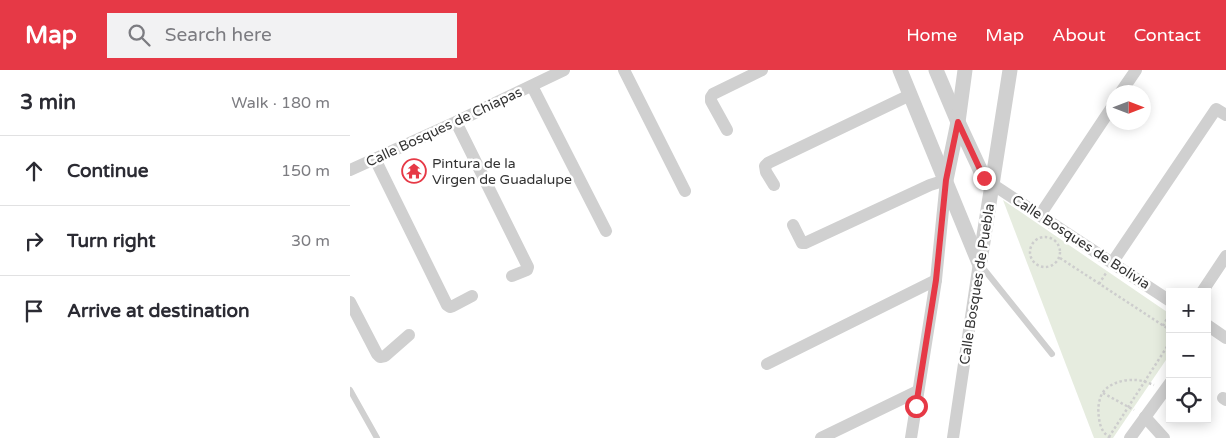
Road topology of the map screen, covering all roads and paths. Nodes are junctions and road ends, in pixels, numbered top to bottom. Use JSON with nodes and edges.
{"nodes":[{"id":1,"x":564,"y":70,"type":"edge"},
{"id":2,"x":624,"y":70,"type":"edge"},
{"id":3,"x":762,"y":70,"type":"edge"},
{"id":4,"x":900,"y":70,"type":"edge"},
{"id":5,"x":1010,"y":70,"type":"edge"},
{"id":6,"x":1136,"y":70,"type":"edge"},
{"id":7,"x":965,"y":72,"type":"edge"},
{"id":8,"x":938,"y":75,"type":"edge"},
{"id":9,"x":1126,"y":85,"type":"edge"},
{"id":10,"x":532,"y":86,"type":"junction"},
{"id":11,"x":910,"y":95,"type":"junction"},
{"id":12,"x":1226,"y":115,"type":"edge"},
{"id":13,"x":1106,"y":116,"type":"edge"},
{"id":14,"x":456,"y":122,"type":"junction"},
{"id":15,"x":958,"y":122,"type":"junction"},
{"id":16,"x":727,"y":130,"type":"dead end"},
{"id":17,"x":375,"y":159,"type":"junction"},
{"id":18,"x":350,"y":170,"type":"edge"},
{"id":19,"x":946,"y":180,"type":"junction"},
{"id":20,"x":992,"y":184,"type":"junction"},
{"id":21,"x":774,"y":185,"type":"dead end"},
{"id":22,"x":685,"y":191,"type":"dead end"},
{"id":23,"x":1040,"y":215,"type":"junction"},
{"id":24,"x":793,"y":225,"type":"dead end"},
{"id":25,"x":606,"y":231,"type":"dead end"},
{"id":26,"x":1226,"y":256,"type":"edge"},
{"id":27,"x":1060,"y":258,"type":"junction"},
{"id":28,"x":980,"y":263,"type":"junction"},
{"id":29,"x":1112,"y":263,"type":"junction"},
{"id":30,"x":512,"y":276,"type":"dead end"},
{"id":31,"x":936,"y":280,"type":"junction"},
{"id":32,"x":1205,"y":288,"type":"edge"},
{"id":33,"x":472,"y":296,"type":"dead end"},
{"id":34,"x":1166,"y":298,"type":"edge"},
{"id":35,"x":350,"y":302,"type":"edge"},
{"id":36,"x":1166,"y":320,"type":"edge"},
{"id":37,"x":1163,"y":326,"type":"junction"},
{"id":38,"x":1166,"y":328,"type":"edge"},
{"id":39,"x":1211,"y":330,"type":"edge"},
{"id":40,"x":409,"y":335,"type":"dead end"},
{"id":41,"x":1226,"y":338,"type":"edge"},
{"id":42,"x":1166,"y":348,"type":"edge"},
{"id":43,"x":1052,"y":354,"type":"dead end"},
{"id":44,"x":767,"y":364,"type":"dead end"},
{"id":45,"x":1144,"y":381,"type":"junction"},
{"id":46,"x":1166,"y":386,"type":"edge"},
{"id":47,"x":1166,"y":387,"type":"edge"},
{"id":48,"x":350,"y":390,"type":"edge"},
{"id":49,"x":918,"y":391,"type":"junction"},
{"id":50,"x":1103,"y":392,"type":"junction"},
{"id":51,"x":1128,"y":407,"type":"junction"},
{"id":52,"x":1145,"y":417,"type":"junction"},
{"id":53,"x":377,"y":438,"type":"edge"},
{"id":54,"x":821,"y":438,"type":"edge"},
{"id":55,"x":911,"y":438,"type":"edge"},
{"id":56,"x":954,"y":438,"type":"edge"},
{"id":57,"x":1109,"y":438,"type":"edge"},
{"id":58,"x":1130,"y":438,"type":"edge"},
{"id":59,"x":1164,"y":438,"type":"edge"}],
"edges":[{"from":1,"to":10,"type":"street","name":"Calle Bosques de Chiapas"},
{"from":2,"to":22,"type":"street"},
{"from":3,"to":16,"type":"street"},
{"from":4,"to":11,"type":"street"},
{"from":5,"to":20,"type":"street","name":"Calle Bosques de Puebla"},
{"from":6,"to":9,"type":"street"},
{"from":7,"to":8,"type":"street"},
{"from":7,"to":15,"type":"street"},
{"from":8,"to":15,"type":"street"},
{"from":10,"to":14,"type":"street","name":"Calle Bosques de Chiapas"},
{"from":10,"to":25,"type":"street"},
{"from":11,"to":19,"type":"street"},
{"from":11,"to":21,"type":"street"},
{"from":12,"to":29,"type":"street"},
{"from":13,"to":23,"type":"street"},
{"from":14,"to":17,"type":"street","name":"Calle Bosques de Chiapas"},
{"from":14,"to":30,"type":"street"},
{"from":15,"to":19,"type":"street"},
{"from":15,"to":20,"type":"street"},
{"from":17,"to":18,"type":"street","name":"Calle Bosques de Chiapas"},
{"from":17,"to":33,"type":"street"},
{"from":19,"to":24,"type":"street"},
{"from":19,"to":28,"type":"street"},
{"from":19,"to":31,"type":"street"},
{"from":20,"to":23,"type":"street","name":"Calle Bosques de Bolivia"},
{"from":20,"to":28,"type":"street","name":"Calle Bosques de Puebla"},
{"from":23,"to":29,"type":"street","name":"Calle Bosques de Bolivia"},
{"from":26,"to":32,"type":"street"},
{"from":27,"to":27,"type":"path"},
{"from":27,"to":37,"type":"path"},
{"from":28,"to":43,"type":"lane"},
{"from":28,"to":56,"type":"street","name":"Calle Bosques de Puebla"},
{"from":29,"to":34,"type":"street","name":"Calle Bosques de Bolivia"},
{"from":31,"to":44,"type":"street"},
{"from":31,"to":49,"type":"street"},
{"from":35,"to":40,"type":"street"},
{"from":36,"to":37,"type":"path"},
{"from":37,"to":38,"type":"path"},
{"from":39,"to":41,"type":"street"},
{"from":42,"to":45,"type":"path"},
{"from":45,"to":46,"type":"path"},
{"from":45,"to":50,"type":"path"},
{"from":45,"to":51,"type":"path"},
{"from":47,"to":52,"type":"street"},
{"from":48,"to":53,"type":"lane"},
{"from":49,"to":54,"type":"street"},
{"from":49,"to":55,"type":"street"},
{"from":50,"to":51,"type":"path"},
{"from":50,"to":57,"type":"path"},
{"from":51,"to":52,"type":"path"},
{"from":51,"to":57,"type":"path"},
{"from":52,"to":58,"type":"street"},
{"from":52,"to":59,"type":"street"}]}
